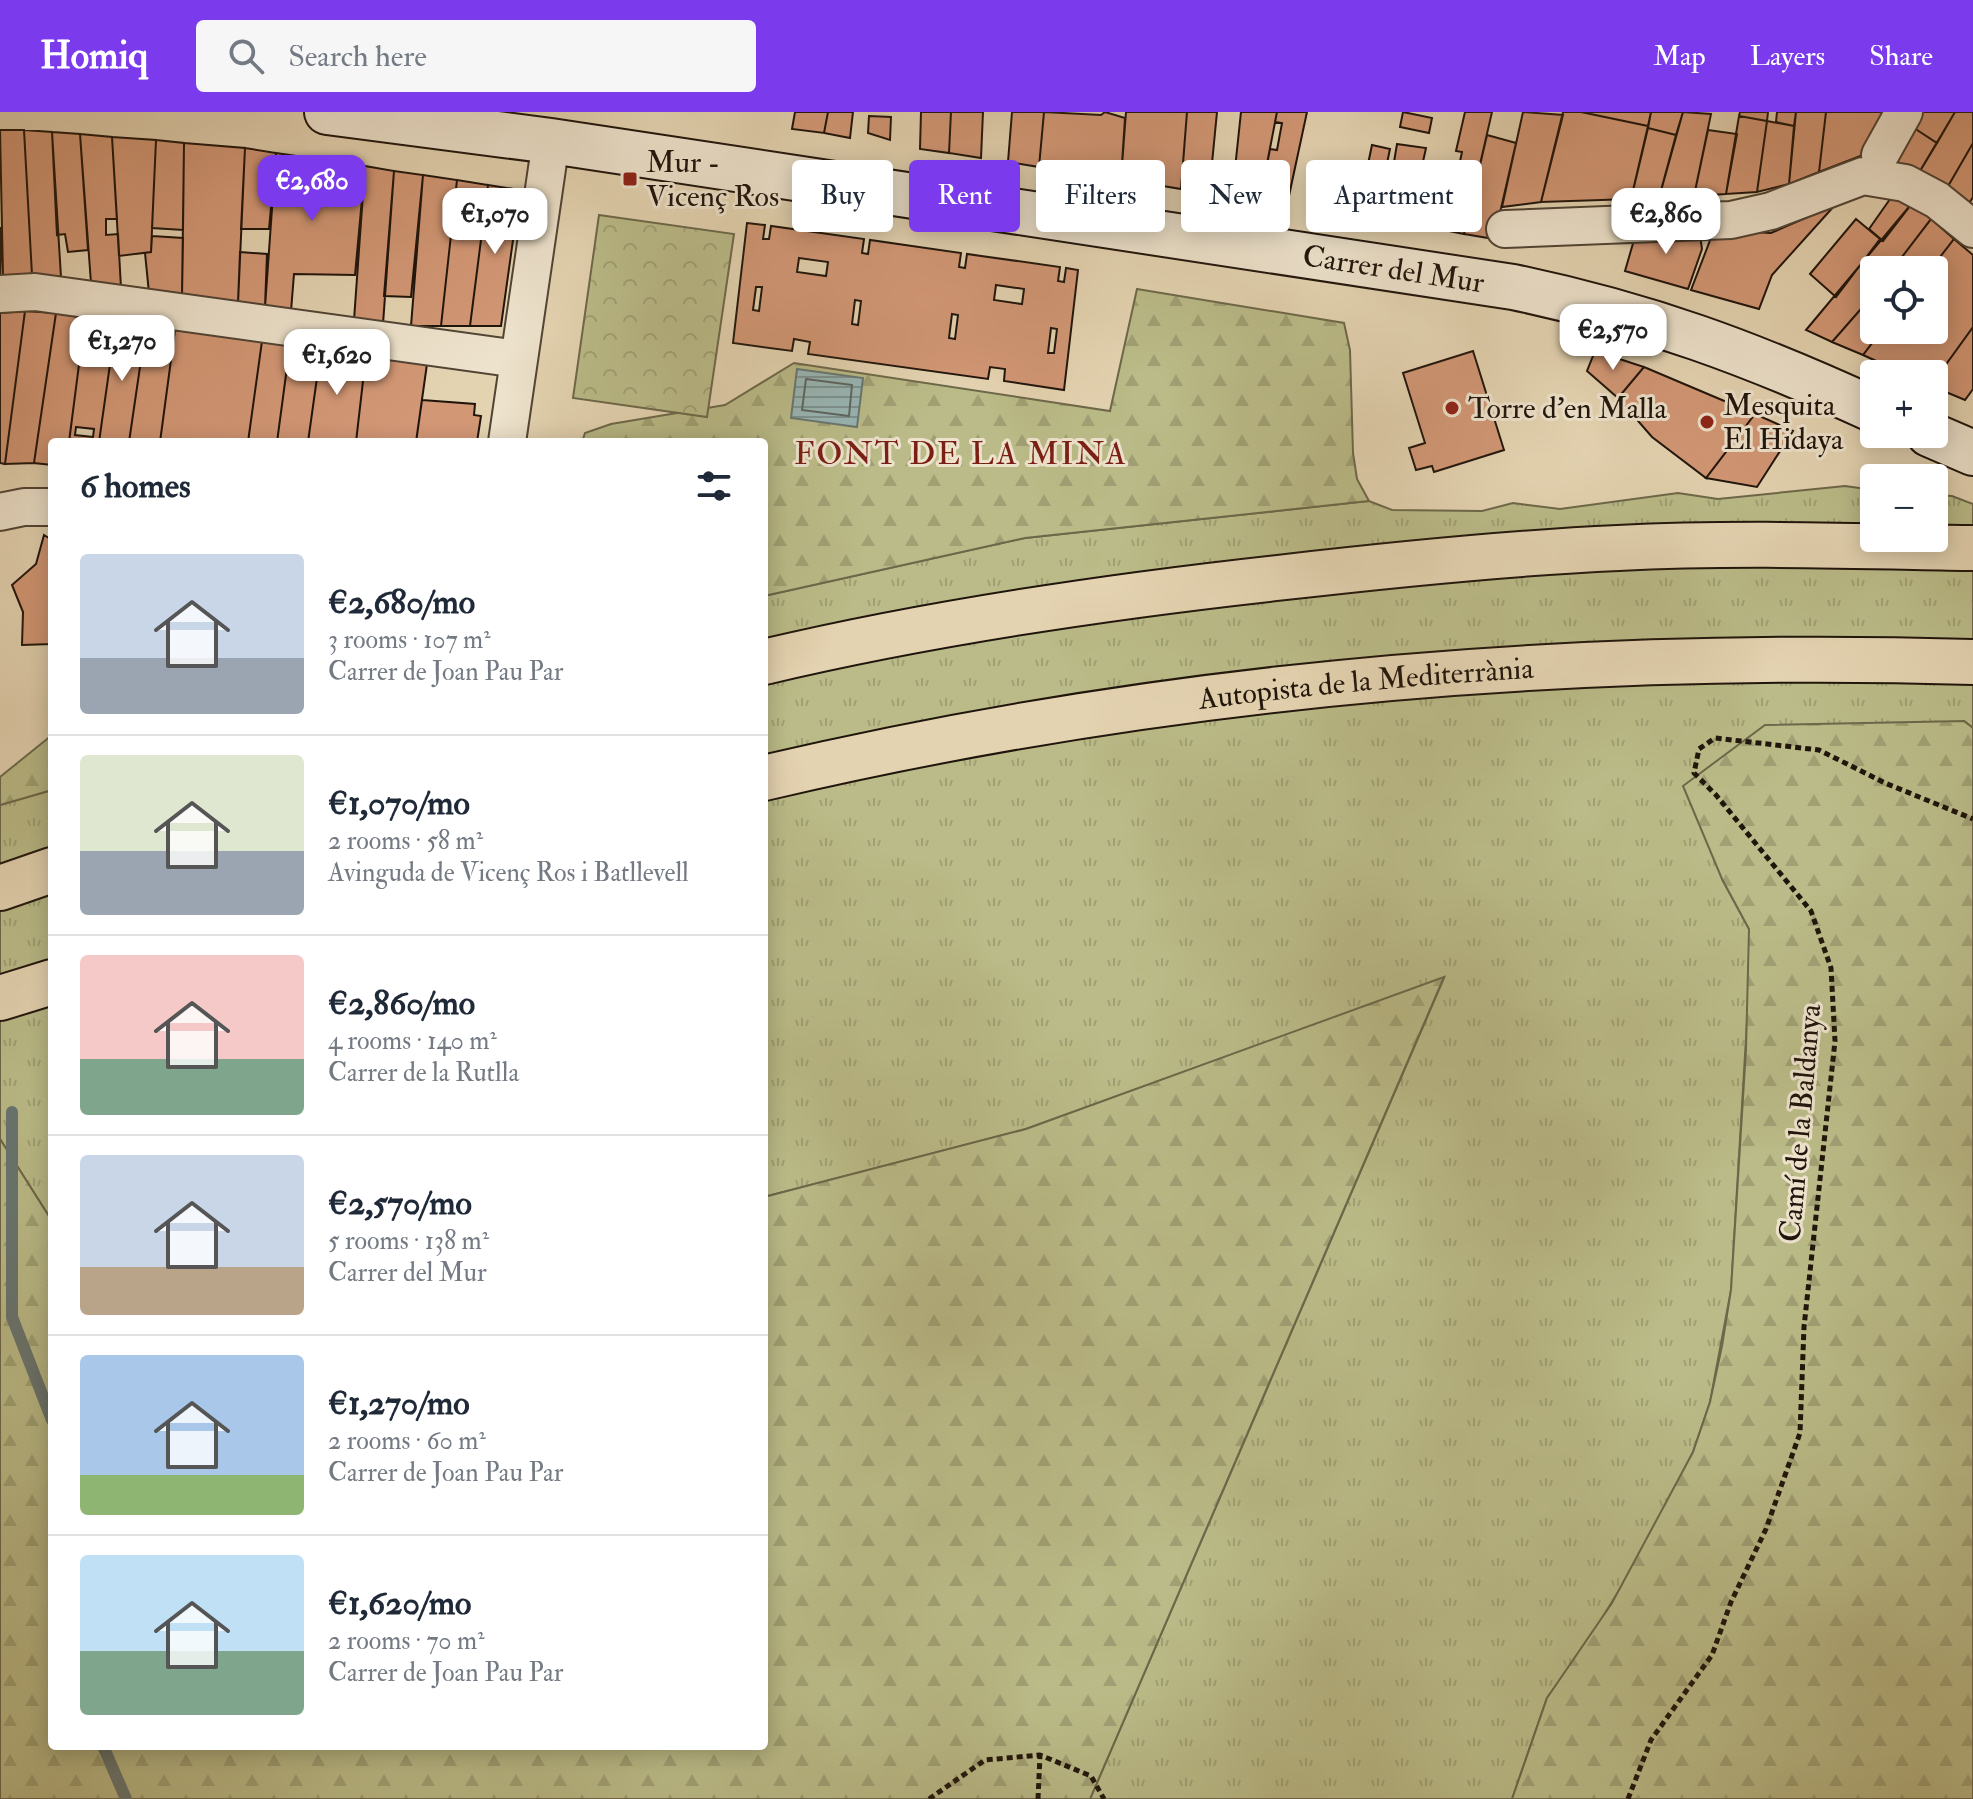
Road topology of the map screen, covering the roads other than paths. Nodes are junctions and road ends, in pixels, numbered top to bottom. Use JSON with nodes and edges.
{"nodes":[{"id":1,"x":327,"y":112,"type":"edge"},
{"id":2,"x":1904,"y":112,"type":"edge"},
{"id":3,"x":551,"y":141,"type":"junction"},
{"id":4,"x":1880,"y":155,"type":"dead end"},
{"id":5,"x":1505,"y":229,"type":"dead end"},
{"id":6,"x":1973,"y":229,"type":"edge"},
{"id":7,"x":0,"y":294,"type":"edge"},
{"id":8,"x":518,"y":359,"type":"junction"},
{"id":9,"x":1860,"y":404,"type":"edge"},
{"id":10,"x":508,"y":438,"type":"edge"},
{"id":11,"x":1948,"y":442,"type":"edge"},
{"id":12,"x":1973,"y":453,"type":"edge"},
{"id":13,"x":48,"y":507,"type":"edge"},
{"id":14,"x":0,"y":512,"type":"edge"},
{"id":15,"x":1973,"y":548,"type":"edge"},
{"id":16,"x":768,"y":661,"type":"edge"},
{"id":17,"x":1973,"y":662,"type":"edge"},
{"id":18,"x":768,"y":777,"type":"edge"},
{"id":19,"x":48,"y":871,"type":"edge"},
{"id":20,"x":0,"y":888,"type":"edge"},
{"id":21,"x":48,"y":983,"type":"edge"},
{"id":22,"x":0,"y":998,"type":"edge"}],
"edges":[{"from":1,"to":3,"type":"main road","name":"Carrer del Mur"},
{"from":2,"to":4,"type":"street"},
{"from":3,"to":8,"type":"street"},
{"from":3,"to":9,"type":"main road","name":"Carrer del Mur"},
{"from":5,"to":6,"type":"street"},
{"from":7,"to":8,"type":"street"},
{"from":8,"to":10,"type":"street"},
{"from":11,"to":12,"type":"main road"},
{"from":13,"to":14,"type":"street"},
{"from":15,"to":16,"type":"highway"},
{"from":17,"to":18,"type":"highway","name":"Autopista de la Mediterrània"},
{"from":19,"to":20,"type":"highway"},
{"from":21,"to":22,"type":"highway"}]}
